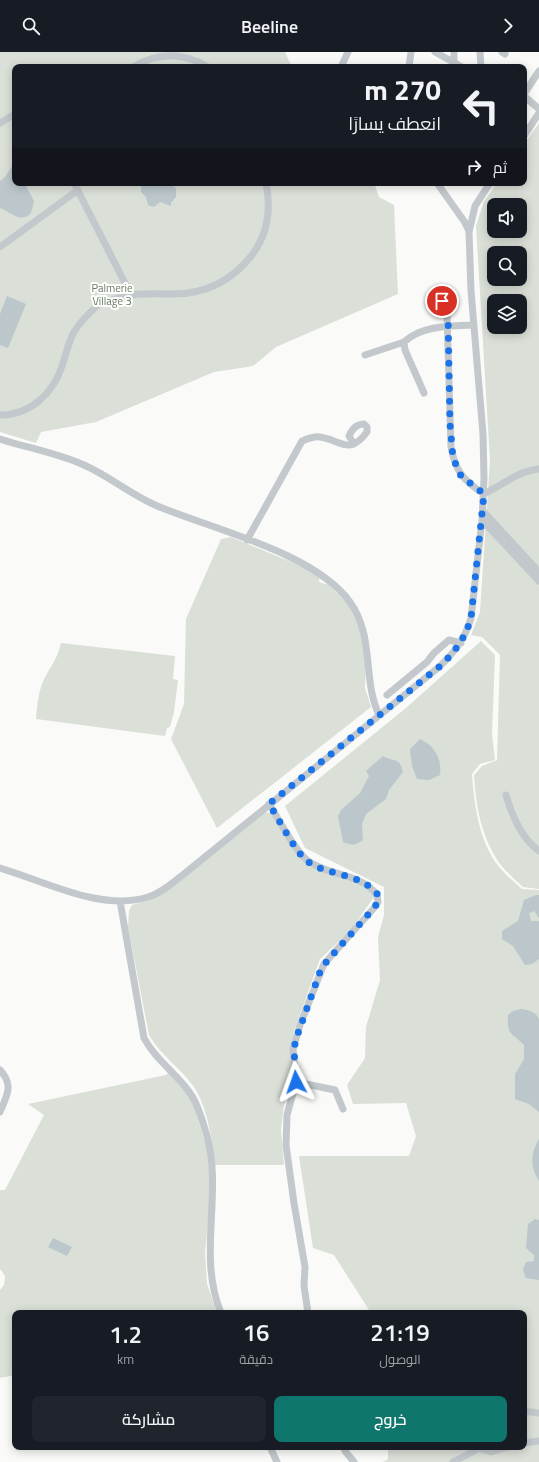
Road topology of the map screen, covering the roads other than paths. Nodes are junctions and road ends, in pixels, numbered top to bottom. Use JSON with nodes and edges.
{"nodes":[{"id":1,"x":348,"y":52,"type":"edge"},
{"id":2,"x":411,"y":52,"type":"edge"},
{"id":3,"x":435,"y":52,"type":"edge"},
{"id":4,"x":454,"y":52,"type":"edge"},
{"id":5,"x":480,"y":52,"type":"edge"},
{"id":6,"x":454,"y":63,"type":"joint"},
{"id":7,"x":138,"y":64,"type":"edge"},
{"id":8,"x":203,"y":64,"type":"edge"},
{"id":9,"x":342,"y":64,"type":"edge"},
{"id":10,"x":409,"y":64,"type":"edge"},
{"id":11,"x":481,"y":64,"type":"edge"},
{"id":12,"x":539,"y":71,"type":"edge"},
{"id":13,"x":527,"y":90,"type":"edge"},
{"id":14,"x":527,"y":98,"type":"edge"},
{"id":15,"x":539,"y":109,"type":"edge"},
{"id":16,"x":539,"y":113,"type":"edge"},
{"id":17,"x":12,"y":116,"type":"edge"},
{"id":18,"x":0,"y":123,"type":"edge"},
{"id":19,"x":527,"y":131,"type":"edge"},
{"id":20,"x":76,"y":186,"type":"edge"},
{"id":21,"x":267,"y":186,"type":"edge"},
{"id":22,"x":439,"y":186,"type":"edge"},
{"id":23,"x":488,"y":186,"type":"edge"},
{"id":24,"x":78,"y":190,"type":"junction"},
{"id":25,"x":469,"y":232,"type":"junction"},
{"id":26,"x":0,"y":247,"type":"edge"},
{"id":27,"x":130,"y":293,"type":"junction"},
{"id":28,"x":435,"y":298,"type":"dead end"},
{"id":29,"x":474,"y":325,"type":"junction"},
{"id":30,"x":448,"y":326,"type":"junction"},
{"id":31,"x":404,"y":342,"type":"junction"},
{"id":32,"x":365,"y":355,"type":"dead end"},
{"id":33,"x":424,"y":393,"type":"dead end"},
{"id":34,"x":0,"y":415,"type":"edge"},
{"id":35,"x":0,"y":439,"type":"edge"},
{"id":36,"x":354,"y":444,"type":"dead end"},
{"id":37,"x":539,"y":469,"type":"edge"},
{"id":38,"x":484,"y":494,"type":"junction"},
{"id":39,"x":482,"y":511,"type":"junction"},
{"id":40,"x":482,"y":520,"type":"junction"},
{"id":41,"x":248,"y":540,"type":"junction"},
{"id":42,"x":526,"y":561,"type":"junction"},
{"id":43,"x":539,"y":572,"type":"edge"},
{"id":44,"x":539,"y":581,"type":"edge"},
{"id":45,"x":461,"y":643,"type":"junction"},
{"id":46,"x":386,"y":695,"type":"dead end"},
{"id":47,"x":379,"y":715,"type":"junction"},
{"id":48,"x":506,"y":795,"type":"dead end"},
{"id":49,"x":269,"y":804,"type":"junction"},
{"id":50,"x":539,"y":851,"type":"edge"},
{"id":51,"x":0,"y":868,"type":"edge"},
{"id":52,"x":120,"y":901,"type":"junction"},
{"id":53,"x":0,"y":1070,"type":"edge"},
{"id":54,"x":296,"y":1082,"type":"junction"},
{"id":55,"x":343,"y":1109,"type":"dead end"},
{"id":56,"x":0,"y":1112,"type":"edge"},
{"id":57,"x":220,"y":1310,"type":"edge"},
{"id":58,"x":308,"y":1310,"type":"edge"},
{"id":59,"x":527,"y":1412,"type":"edge"},
{"id":60,"x":539,"y":1413,"type":"edge"},
{"id":61,"x":539,"y":1441,"type":"edge"},
{"id":62,"x":527,"y":1442,"type":"edge"},
{"id":63,"x":271,"y":1450,"type":"edge"},
{"id":64,"x":345,"y":1450,"type":"edge"},
{"id":65,"x":475,"y":1450,"type":"edge"},
{"id":66,"x":485,"y":1450,"type":"edge"},
{"id":67,"x":497,"y":1450,"type":"edge"},
{"id":68,"x":277,"y":1462,"type":"edge"},
{"id":69,"x":354,"y":1462,"type":"edge"},
{"id":70,"x":453,"y":1462,"type":"edge"}],
"edges":[{"from":1,"to":9,"type":"street"},
{"from":2,"to":10,"type":"street"},
{"from":3,"to":6,"type":"street"},
{"from":4,"to":6,"type":"street"},
{"from":5,"to":11,"type":"street"},
{"from":7,"to":8,"type":"street"},
{"from":12,"to":13,"type":"street"},
{"from":14,"to":15,"type":"street"},
{"from":16,"to":19,"type":"street"},
{"from":17,"to":18,"type":"street"},
{"from":20,"to":24,"type":"street"},
{"from":21,"to":27,"type":"street"},
{"from":22,"to":25,"type":"street"},
{"from":23,"to":25,"type":"street"},
{"from":24,"to":26,"type":"street"},
{"from":24,"to":27,"type":"street"},
{"from":25,"to":29,"type":"street"},
{"from":27,"to":34,"type":"street"},
{"from":28,"to":30,"type":"street"},
{"from":29,"to":30,"type":"street"},
{"from":29,"to":38,"type":"street"},
{"from":30,"to":31,"type":"street"},
{"from":30,"to":38,"type":"street"},
{"from":31,"to":32,"type":"street"},
{"from":31,"to":33,"type":"street"},
{"from":35,"to":41,"type":"street"},
{"from":36,"to":41,"type":"street"},
{"from":37,"to":38,"type":"street"},
{"from":38,"to":39,"type":"street"},
{"from":39,"to":40,"type":"street"},
{"from":39,"to":42,"type":"street"},
{"from":40,"to":42,"type":"street"},
{"from":40,"to":45,"type":"street"},
{"from":41,"to":47,"type":"street"},
{"from":42,"to":43,"type":"street"},
{"from":42,"to":44,"type":"street"},
{"from":45,"to":46,"type":"street"},
{"from":45,"to":47,"type":"street"},
{"from":47,"to":49,"type":"street"},
{"from":48,"to":50,"type":"street"},
{"from":49,"to":52,"type":"street"},
{"from":49,"to":54,"type":"street"},
{"from":51,"to":52,"type":"street"},
{"from":52,"to":57,"type":"street"},
{"from":53,"to":56,"type":"street"},
{"from":54,"to":55,"type":"street"},
{"from":54,"to":58,"type":"street"},
{"from":59,"to":60,"type":"street"},
{"from":61,"to":62,"type":"street"},
{"from":63,"to":68,"type":"street"},
{"from":64,"to":69,"type":"street"},
{"from":65,"to":70,"type":"street"},
{"from":66,"to":67,"type":"street"}]}
